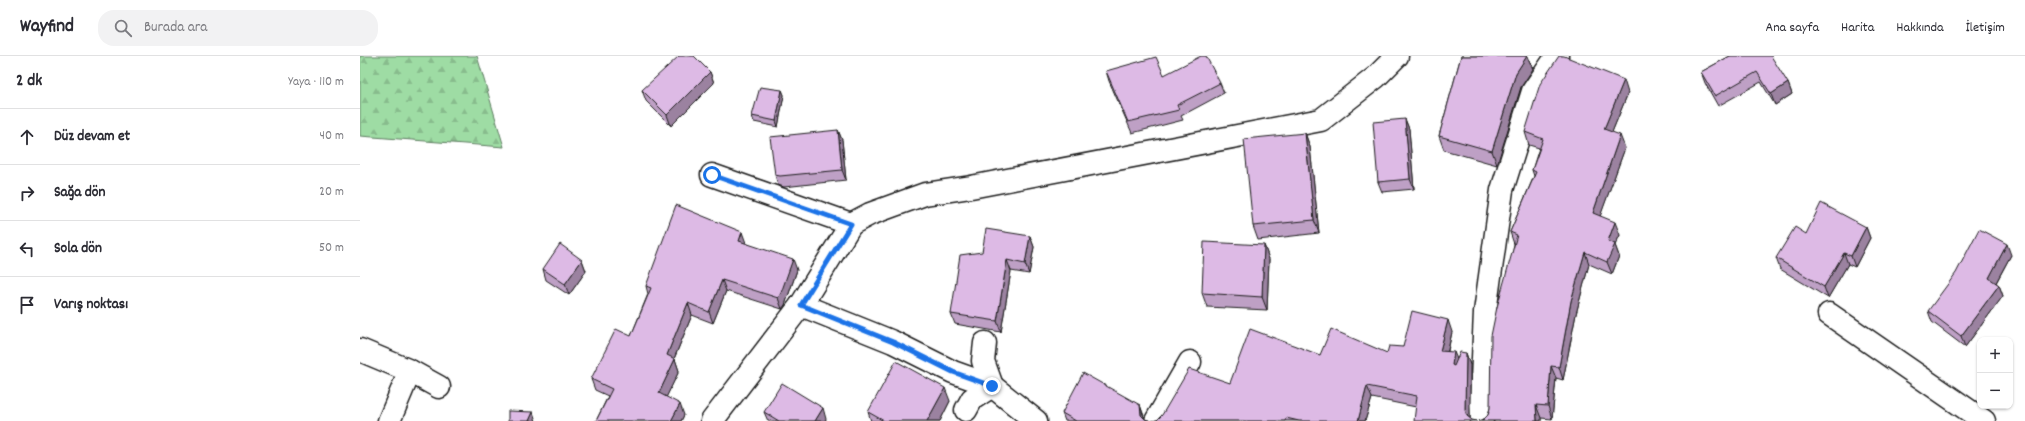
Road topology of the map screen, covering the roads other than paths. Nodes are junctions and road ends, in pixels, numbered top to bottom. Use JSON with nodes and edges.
{"nodes":[{"id":1,"x":1397,"y":56,"type":"edge"},
{"id":2,"x":1557,"y":56,"type":"edge"},
{"id":3,"x":712,"y":175,"type":"dead end"},
{"id":4,"x":851,"y":224,"type":"junction"},
{"id":5,"x":801,"y":305,"type":"junction"},
{"id":6,"x":1829,"y":314,"type":"dead end"},
{"id":7,"x":985,"y":343,"type":"dead end"},
{"id":8,"x":360,"y":350,"type":"edge"},
{"id":9,"x":1190,"y":362,"type":"dead end"},
{"id":10,"x":410,"y":371,"type":"junction"},
{"id":11,"x":992,"y":386,"type":"junction"},
{"id":12,"x":439,"y":387,"type":"dead end"},
{"id":13,"x":966,"y":410,"type":"dead end"},
{"id":14,"x":389,"y":421,"type":"edge"},
{"id":15,"x":712,"y":421,"type":"edge"},
{"id":16,"x":1036,"y":421,"type":"edge"},
{"id":17,"x":1156,"y":421,"type":"edge"},
{"id":18,"x":1482,"y":421,"type":"edge"},
{"id":19,"x":1984,"y":421,"type":"edge"}],
"edges":[{"from":1,"to":4,"type":"street"},
{"from":2,"to":18,"type":"street"},
{"from":3,"to":4,"type":"street"},
{"from":4,"to":5,"type":"street"},
{"from":5,"to":11,"type":"street"},
{"from":5,"to":15,"type":"street"},
{"from":6,"to":19,"type":"street"},
{"from":7,"to":11,"type":"street"},
{"from":8,"to":10,"type":"street"},
{"from":9,"to":17,"type":"street"},
{"from":10,"to":12,"type":"street"},
{"from":10,"to":14,"type":"street"},
{"from":11,"to":13,"type":"street"},
{"from":11,"to":16,"type":"street"}]}
